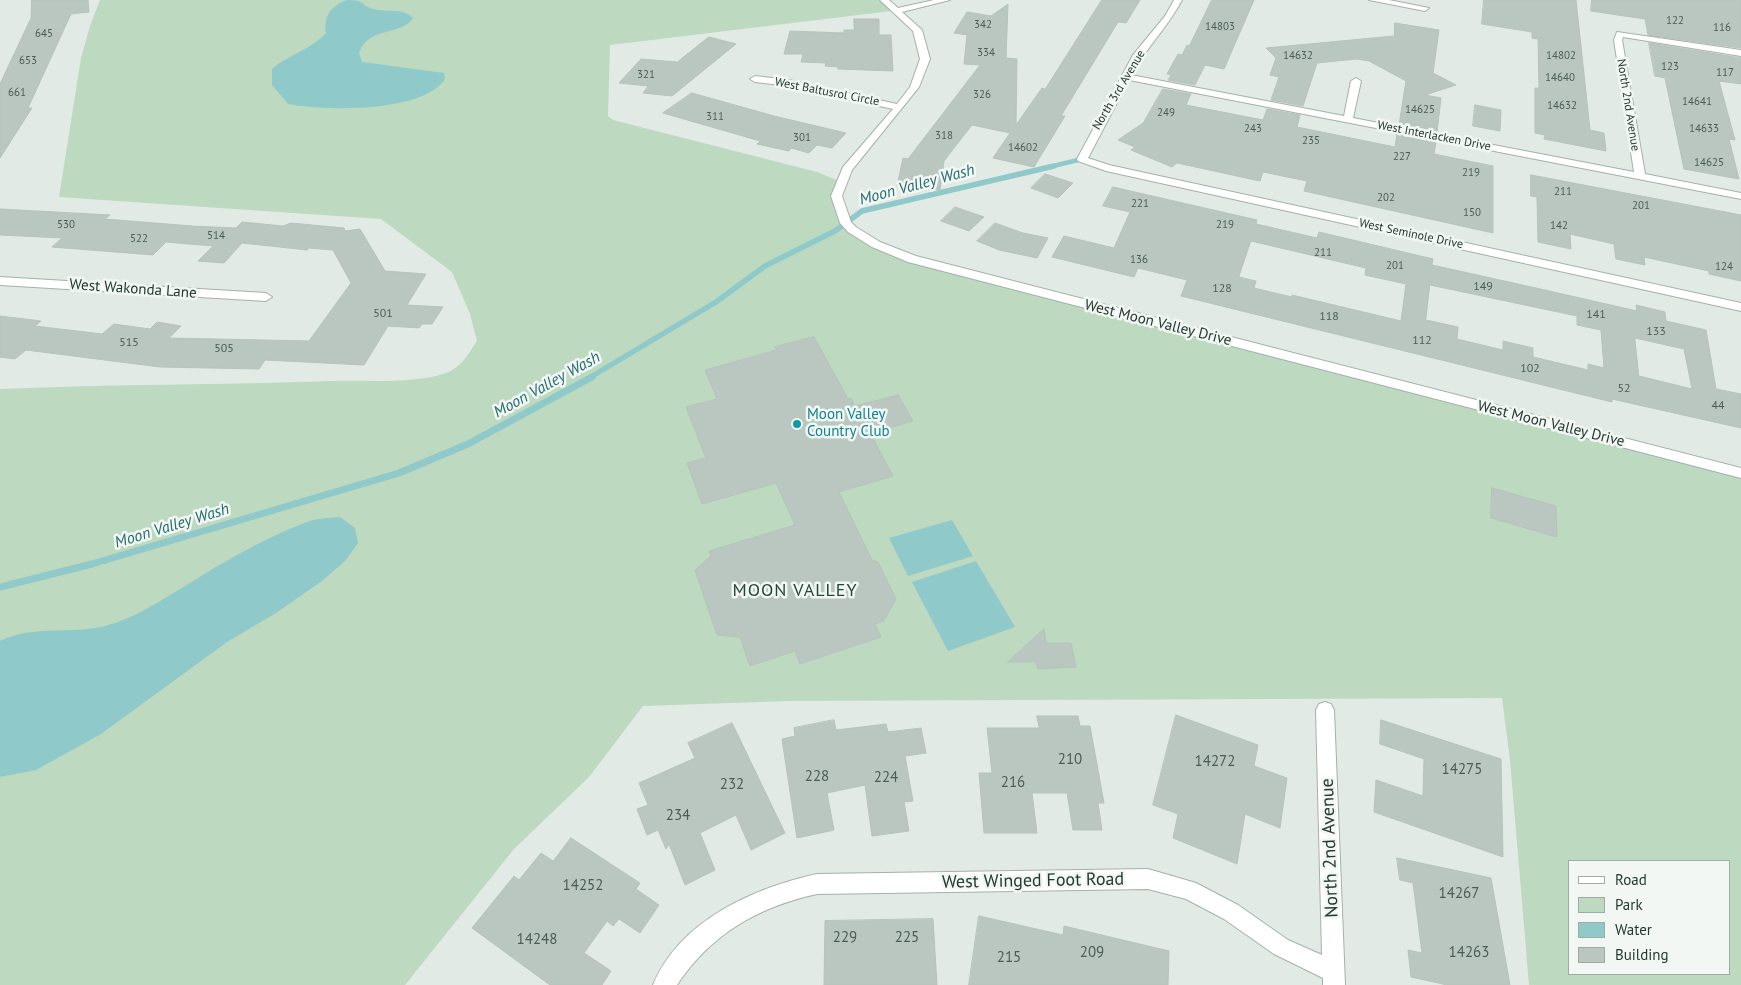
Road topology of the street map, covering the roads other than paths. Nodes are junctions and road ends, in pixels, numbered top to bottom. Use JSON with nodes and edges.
{"nodes":[{"id":1,"x":884,"y":0,"type":"edge"},
{"id":2,"x":946,"y":0,"type":"edge"},
{"id":3,"x":1178,"y":0,"type":"edge"},
{"id":4,"x":1373,"y":0,"type":"edge"},
{"id":5,"x":1425,"y":8,"type":"dead end"},
{"id":6,"x":900,"y":10,"type":"junction"},
{"id":7,"x":1741,"y":53,"type":"edge"},
{"id":8,"x":1126,"y":76,"type":"junction"},
{"id":9,"x":756,"y":79,"type":"dead end"},
{"id":10,"x":1356,"y":81,"type":"dead end"},
{"id":11,"x":899,"y":107,"type":"junction"},
{"id":12,"x":1348,"y":119,"type":"junction"},
{"id":13,"x":1082,"y":159,"type":"joint"},
{"id":14,"x":1640,"y":176,"type":"junction"},
{"id":15,"x":1741,"y":196,"type":"edge"},
{"id":16,"x":0,"y":281,"type":"edge"},
{"id":17,"x":266,"y":297,"type":"dead end"},
{"id":18,"x":1741,"y":307,"type":"edge"},
{"id":19,"x":1741,"y":473,"type":"edge"},
{"id":20,"x":1326,"y":710,"type":"dead end"},
{"id":21,"x":1334,"y":979,"type":"edge"},
{"id":22,"x":664,"y":985,"type":"edge"}],
"edges":[{"from":1,"to":6,"type":"street","name":"West Moon Valley Drive"},
{"from":2,"to":6,"type":"street"},
{"from":3,"to":8,"type":"street","name":"North 3rd Avenue"},
{"from":4,"to":5,"type":"street"},
{"from":6,"to":11,"type":"street","name":"West Moon Valley Drive"},
{"from":7,"to":14,"type":"street","name":"North 2nd Avenue"},
{"from":8,"to":12,"type":"street","name":"West Interlacken Drive"},
{"from":8,"to":13,"type":"street","name":"North 3rd Avenue"},
{"from":9,"to":11,"type":"street","name":"West Baltusrol Circle"},
{"from":10,"to":12,"type":"street"},
{"from":11,"to":19,"type":"street","name":"West Moon Valley Drive"},
{"from":12,"to":14,"type":"street","name":"West Interlacken Drive"},
{"from":13,"to":18,"type":"street","name":"West Seminole Drive"},
{"from":14,"to":15,"type":"street","name":"West Interlacken Drive"},
{"from":16,"to":17,"type":"street","name":"West Wakonda Lane"},
{"from":20,"to":21,"type":"street","name":"North 2nd Avenue"},
{"from":21,"to":22,"type":"street","name":"West Winged Foot Road"}]}
